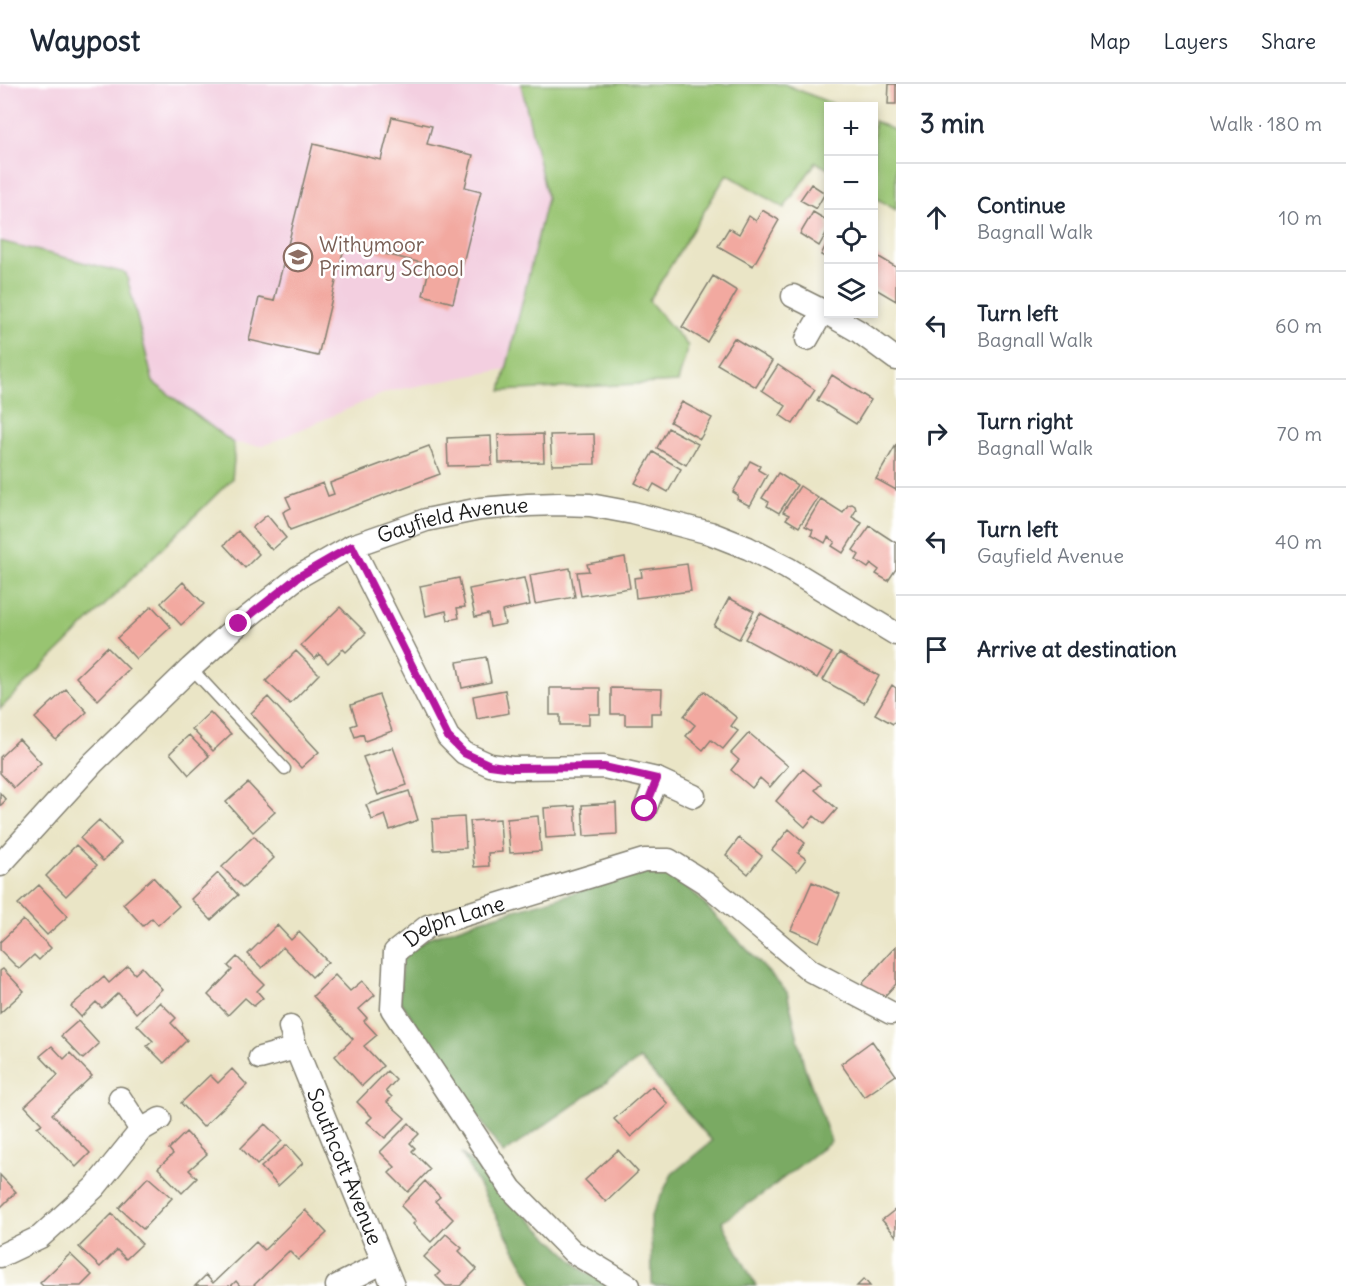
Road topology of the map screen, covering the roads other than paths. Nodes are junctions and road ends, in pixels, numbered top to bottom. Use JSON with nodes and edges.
{"nodes":[{"id":1,"x":793,"y":296,"type":"dead end"},
{"id":2,"x":823,"y":311,"type":"junction"},
{"id":3,"x":807,"y":339,"type":"dead end"},
{"id":4,"x":896,"y":359,"type":"edge"},
{"id":5,"x":352,"y":546,"type":"junction"},
{"id":6,"x":896,"y":634,"type":"edge"},
{"id":7,"x":191,"y":668,"type":"junction"},
{"id":8,"x":285,"y":769,"type":"dead end"},
{"id":9,"x":657,"y":779,"type":"junction"},
{"id":10,"x":694,"y":796,"type":"dead end"},
{"id":11,"x":645,"y":809,"type":"dead end"},
{"id":12,"x":0,"y":866,"type":"edge"},
{"id":13,"x":891,"y":1014,"type":"dead end"},
{"id":14,"x":260,"y":1058,"type":"dead end"},
{"id":15,"x":120,"y":1098,"type":"dead end"},
{"id":16,"x":0,"y":1256,"type":"edge"},
{"id":17,"x":382,"y":1263,"type":"junction"},
{"id":18,"x":337,"y":1286,"type":"edge"},
{"id":19,"x":393,"y":1286,"type":"edge"},
{"id":20,"x":629,"y":1286,"type":"edge"}],
"edges":[{"from":1,"to":2,"type":"street"},
{"from":2,"to":3,"type":"street"},
{"from":2,"to":4,"type":"street"},
{"from":5,"to":6,"type":"street","name":"Gayfield Avenue"},
{"from":5,"to":7,"type":"street","name":"Gayfield Avenue"},
{"from":5,"to":9,"type":"street"},
{"from":7,"to":8,"type":"lane"},
{"from":7,"to":12,"type":"street","name":"Gayfield Avenue"},
{"from":9,"to":10,"type":"street"},
{"from":9,"to":11,"type":"street"},
{"from":13,"to":20,"type":"street","name":"Delph Lane"},
{"from":14,"to":17,"type":"street","name":"Southcott Avenue"},
{"from":15,"to":16,"type":"street"},
{"from":17,"to":18,"type":"street"},
{"from":17,"to":19,"type":"street","name":"Southcott Avenue"}]}
